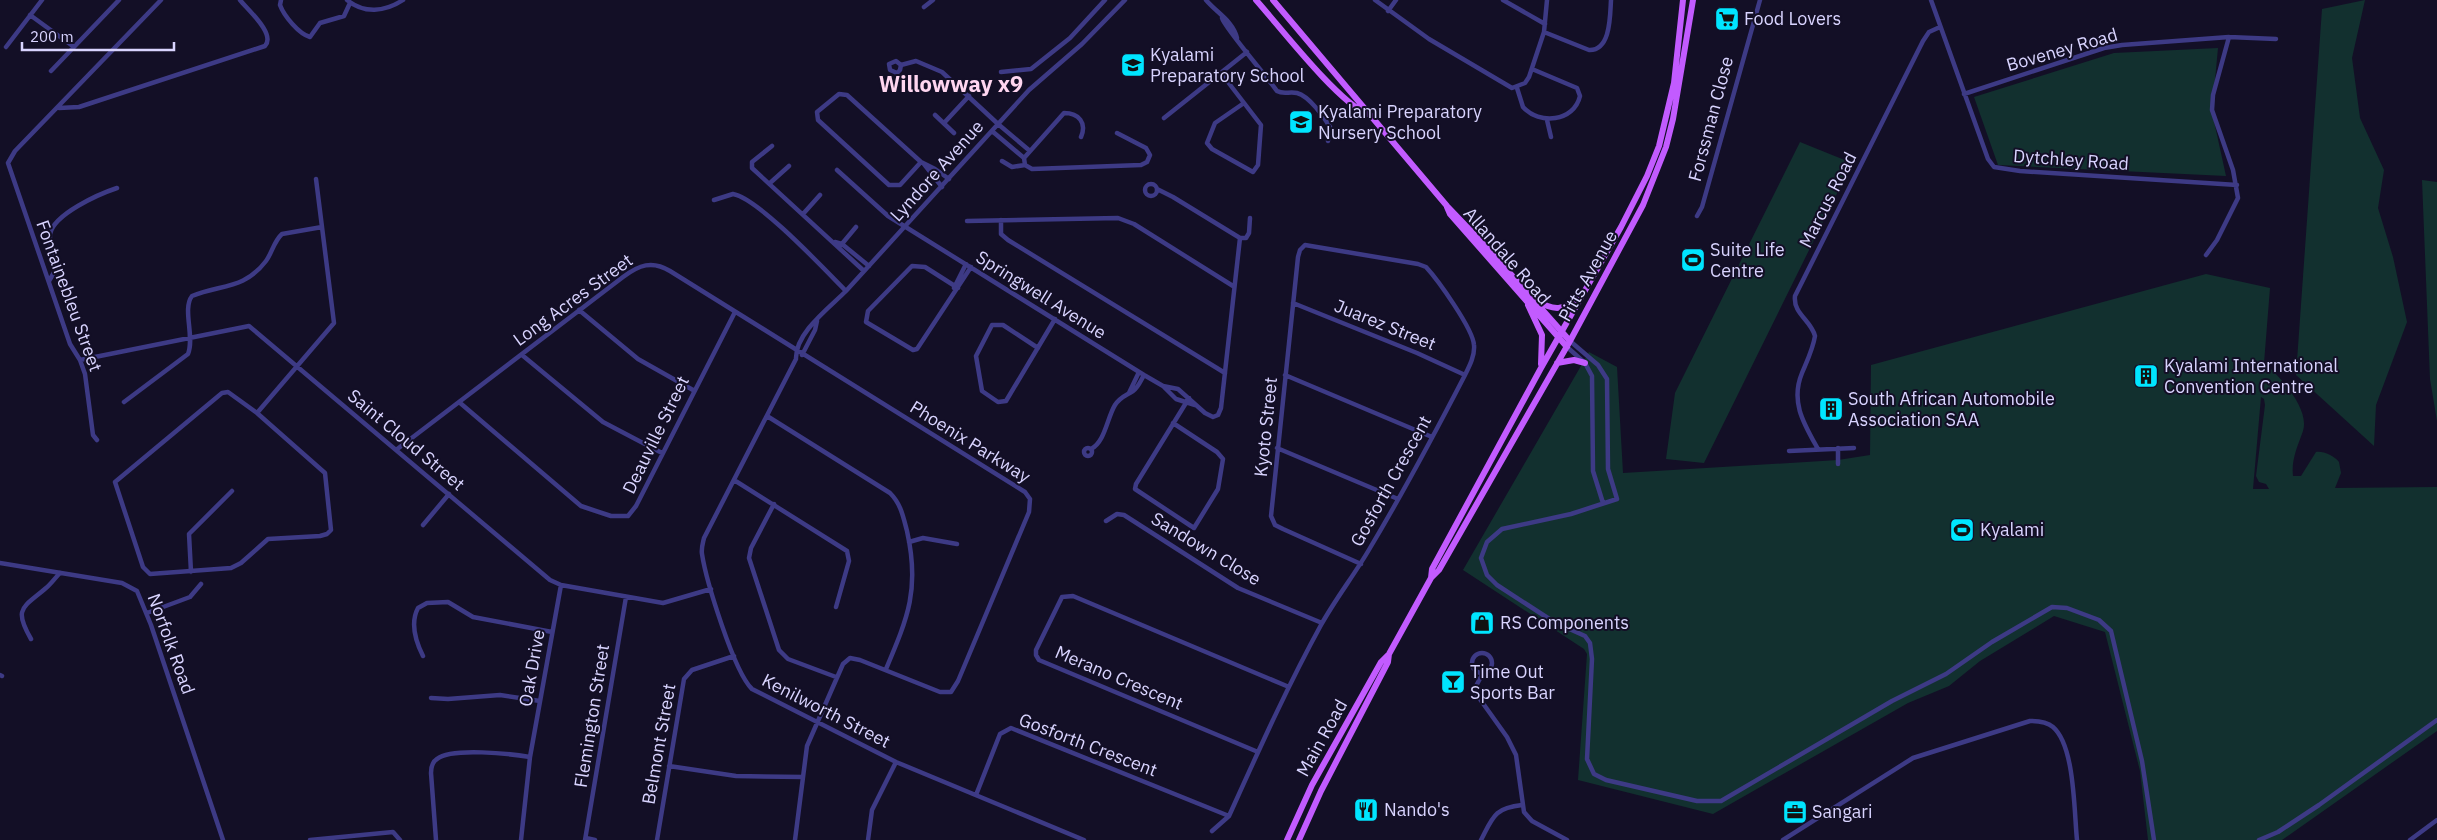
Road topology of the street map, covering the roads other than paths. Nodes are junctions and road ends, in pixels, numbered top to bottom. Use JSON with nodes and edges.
{"nodes":[{"id":1,"x":42,"y":0,"type":"edge"},
{"id":2,"x":119,"y":0,"type":"edge"},
{"id":3,"x":162,"y":0,"type":"edge"},
{"id":4,"x":240,"y":0,"type":"edge"},
{"id":5,"x":281,"y":0,"type":"edge"},
{"id":6,"x":403,"y":0,"type":"edge"},
{"id":7,"x":933,"y":0,"type":"edge"},
{"id":8,"x":1105,"y":0,"type":"edge"},
{"id":9,"x":1125,"y":0,"type":"edge"},
{"id":10,"x":1206,"y":0,"type":"edge"},
{"id":11,"x":1256,"y":0,"type":"edge"},
{"id":12,"x":1273,"y":0,"type":"edge"},
{"id":13,"x":1375,"y":0,"type":"edge"},
{"id":14,"x":1396,"y":0,"type":"edge"},
{"id":15,"x":1504,"y":0,"type":"edge"},
{"id":16,"x":1547,"y":0,"type":"edge"},
{"id":17,"x":1611,"y":0,"type":"edge"},
{"id":18,"x":1683,"y":0,"type":"edge"},
{"id":19,"x":1693,"y":0,"type":"edge"},
{"id":20,"x":1760,"y":0,"type":"edge"},
{"id":21,"x":1931,"y":0,"type":"edge"},
{"id":22,"x":349,"y":1,"type":"edge"},
{"id":23,"x":924,"y":7,"type":"dead end"},
{"id":24,"x":1388,"y":11,"type":"junction"},
{"id":25,"x":30,"y":15,"type":"junction"},
{"id":26,"x":1545,"y":24,"type":"junction"},
{"id":27,"x":1940,"y":27,"type":"junction"},
{"id":28,"x":1544,"y":32,"type":"junction"},
{"id":29,"x":2229,"y":37,"type":"junction"},
{"id":30,"x":2276,"y":39,"type":"dead end"},
{"id":31,"x":74,"y":46,"type":"junction"},
{"id":32,"x":6,"y":47,"type":"dead end"},
{"id":33,"x":1247,"y":52,"type":"junction"},
{"id":34,"x":901,"y":65,"type":"dead end"},
{"id":35,"x":1532,"y":69,"type":"junction"},
{"id":36,"x":51,"y":71,"type":"dead end"},
{"id":37,"x":1001,"y":72,"type":"dead end"},
{"id":38,"x":1221,"y":73,"type":"junction"},
{"id":39,"x":1517,"y":88,"type":"junction"},
{"id":40,"x":1964,"y":94,"type":"junction"},
{"id":41,"x":969,"y":96,"type":"junction"},
{"id":42,"x":1244,"y":103,"type":"junction"},
{"id":43,"x":59,"y":108,"type":"junction"},
{"id":44,"x":1367,"y":114,"type":"junction"},
{"id":45,"x":935,"y":115,"type":"dead end"},
{"id":46,"x":1164,"y":118,"type":"dead end"},
{"id":47,"x":1547,"y":120,"type":"junction"},
{"id":48,"x":944,"y":123,"type":"junction"},
{"id":49,"x":998,"y":124,"type":"junction"},
{"id":50,"x":992,"y":131,"type":"junction"},
{"id":51,"x":954,"y":133,"type":"dead end"},
{"id":52,"x":1117,"y":133,"type":"dead end"},
{"id":53,"x":1081,"y":137,"type":"dead end"},
{"id":54,"x":1551,"y":137,"type":"dead end"},
{"id":55,"x":1328,"y":141,"type":"dead end"},
{"id":56,"x":772,"y":146,"type":"dead end"},
{"id":57,"x":1030,"y":151,"type":"junction"},
{"id":58,"x":1024,"y":158,"type":"junction"},
{"id":59,"x":1002,"y":161,"type":"dead end"},
{"id":60,"x":923,"y":163,"type":"junction"},
{"id":61,"x":1025,"y":165,"type":"junction"},
{"id":62,"x":789,"y":166,"type":"dead end"},
{"id":63,"x":837,"y":170,"type":"dead end"},
{"id":64,"x":316,"y":179,"type":"dead end"},
{"id":65,"x":949,"y":179,"type":"junction"},
{"id":66,"x":770,"y":183,"type":"junction"},
{"id":67,"x":2237,"y":185,"type":"junction"},
{"id":68,"x":942,"y":187,"type":"junction"},
{"id":69,"x":117,"y":188,"type":"dead end"},
{"id":70,"x":1157,"y":189,"type":"dead end"},
{"id":71,"x":820,"y":194,"type":"dead end"},
{"id":72,"x":714,"y":200,"type":"dead end"},
{"id":73,"x":802,"y":214,"type":"junction"},
{"id":74,"x":1696,"y":216,"type":"dead end"},
{"id":75,"x":1250,"y":218,"type":"dead end"},
{"id":76,"x":1001,"y":220,"type":"junction"},
{"id":77,"x":967,"y":221,"type":"dead end"},
{"id":78,"x":322,"y":227,"type":"junction"},
{"id":79,"x":856,"y":227,"type":"dead end"},
{"id":80,"x":905,"y":227,"type":"junction"},
{"id":81,"x":1240,"y":238,"type":"junction"},
{"id":82,"x":1310,"y":244,"type":"joint"},
{"id":83,"x":840,"y":246,"type":"junction"},
{"id":84,"x":2206,"y":254,"type":"dead end"},
{"id":85,"x":966,"y":264,"type":"junction"},
{"id":86,"x":869,"y":266,"type":"junction"},
{"id":87,"x":971,"y":267,"type":"junction"},
{"id":88,"x":864,"y":271,"type":"junction"},
{"id":89,"x":49,"y":281,"type":"junction"},
{"id":90,"x":1234,"y":286,"type":"junction"},
{"id":91,"x":956,"y":288,"type":"junction"},
{"id":92,"x":846,"y":291,"type":"junction"},
{"id":93,"x":1585,"y":292,"type":"junction"},
{"id":94,"x":1525,"y":295,"type":"junction"},
{"id":95,"x":1293,"y":303,"type":"junction"},
{"id":96,"x":580,"y":310,"type":"junction"},
{"id":97,"x":735,"y":312,"type":"junction"},
{"id":98,"x":1056,"y":320,"type":"junction"},
{"id":99,"x":817,"y":321,"type":"junction"},
{"id":100,"x":1560,"y":336,"type":"junction"},
{"id":101,"x":190,"y":337,"type":"junction"},
{"id":102,"x":1568,"y":344,"type":"junction"},
{"id":103,"x":1038,"y":348,"type":"junction"},
{"id":104,"x":796,"y":351,"type":"junction"},
{"id":105,"x":522,"y":355,"type":"junction"},
{"id":106,"x":802,"y":355,"type":"junction"},
{"id":107,"x":796,"y":358,"type":"junction"},
{"id":108,"x":80,"y":360,"type":"junction"},
{"id":109,"x":1557,"y":363,"type":"junction"},
{"id":110,"x":1585,"y":363,"type":"junction"},
{"id":111,"x":299,"y":366,"type":"junction"},
{"id":112,"x":1541,"y":368,"type":"junction"},
{"id":113,"x":1224,"y":373,"type":"junction"},
{"id":114,"x":1142,"y":374,"type":"junction"},
{"id":115,"x":1465,"y":375,"type":"junction"},
{"id":116,"x":1285,"y":376,"type":"junction"},
{"id":117,"x":1163,"y":386,"type":"junction"},
{"id":118,"x":694,"y":390,"type":"junction"},
{"id":119,"x":1189,"y":398,"type":"junction"},
{"id":120,"x":124,"y":402,"type":"dead end"},
{"id":121,"x":459,"y":402,"type":"junction"},
{"id":122,"x":1185,"y":403,"type":"junction"},
{"id":123,"x":1197,"y":406,"type":"junction"},
{"id":124,"x":257,"y":413,"type":"junction"},
{"id":125,"x":767,"y":416,"type":"junction"},
{"id":126,"x":1173,"y":423,"type":"junction"},
{"id":127,"x":1432,"y":437,"type":"junction"},
{"id":128,"x":97,"y":440,"type":"dead end"},
{"id":129,"x":1277,"y":448,"type":"junction"},
{"id":130,"x":1838,"y":448,"type":"junction"},
{"id":131,"x":1854,"y":448,"type":"dead end"},
{"id":132,"x":1091,"y":449,"type":"dead end"},
{"id":133,"x":1818,"y":449,"type":"junction"},
{"id":134,"x":396,"y":450,"type":"junction"},
{"id":135,"x":1789,"y":451,"type":"dead end"},
{"id":136,"x":662,"y":453,"type":"junction"},
{"id":137,"x":1838,"y":464,"type":"dead end"},
{"id":138,"x":734,"y":480,"type":"junction"},
{"id":139,"x":232,"y":491,"type":"dead end"},
{"id":140,"x":450,"y":494,"type":"junction"},
{"id":141,"x":1398,"y":500,"type":"junction"},
{"id":142,"x":1603,"y":503,"type":"junction"},
{"id":143,"x":774,"y":504,"type":"junction"},
{"id":144,"x":1106,"y":521,"type":"dead end"},
{"id":145,"x":423,"y":526,"type":"dead end"},
{"id":146,"x":909,"y":542,"type":"junction"},
{"id":147,"x":957,"y":544,"type":"dead end"},
{"id":148,"x":1450,"y":544,"type":"junction"},
{"id":149,"x":0,"y":563,"type":"edge"},
{"id":150,"x":1361,"y":564,"type":"junction"},
{"id":151,"x":191,"y":572,"type":"junction"},
{"id":152,"x":60,"y":573,"type":"junction"},
{"id":153,"x":201,"y":584,"type":"dead end"},
{"id":154,"x":561,"y":585,"type":"junction"},
{"id":155,"x":711,"y":589,"type":"junction"},
{"id":156,"x":626,"y":597,"type":"junction"},
{"id":157,"x":836,"y":607,"type":"dead end"},
{"id":158,"x":147,"y":613,"type":"junction"},
{"id":159,"x":1322,"y":624,"type":"junction"},
{"id":160,"x":552,"y":632,"type":"junction"},
{"id":161,"x":32,"y":639,"type":"dead end"},
{"id":162,"x":1389,"y":654,"type":"junction"},
{"id":163,"x":423,"y":656,"type":"dead end"},
{"id":164,"x":734,"y":656,"type":"junction"},
{"id":165,"x":886,"y":669,"type":"junction"},
{"id":166,"x":1483,"y":673,"type":"junction"},
{"id":167,"x":836,"y":677,"type":"junction"},
{"id":168,"x":1289,"y":687,"type":"junction"},
{"id":169,"x":430,"y":698,"type":"dead end"},
{"id":170,"x":540,"y":701,"type":"junction"},
{"id":171,"x":2437,"y":720,"type":"edge"},
{"id":172,"x":818,"y":723,"type":"junction"},
{"id":173,"x":1258,"y":752,"type":"junction"},
{"id":174,"x":530,"y":757,"type":"junction"},
{"id":175,"x":896,"y":762,"type":"junction"},
{"id":176,"x":669,"y":766,"type":"junction"},
{"id":177,"x":803,"y":777,"type":"junction"},
{"id":178,"x":976,"y":795,"type":"junction"},
{"id":179,"x":1522,"y":805,"type":"junction"},
{"id":180,"x":1229,"y":816,"type":"junction"},
{"id":181,"x":2437,"y":820,"type":"edge"},
{"id":182,"x":1212,"y":830,"type":"dead end"},
{"id":183,"x":586,"y":839,"type":"edge"},
{"id":184,"x":223,"y":840,"type":"edge"},
{"id":185,"x":310,"y":840,"type":"edge"},
{"id":186,"x":400,"y":840,"type":"edge"},
{"id":187,"x":436,"y":840,"type":"edge"},
{"id":188,"x":521,"y":840,"type":"edge"},
{"id":189,"x":595,"y":840,"type":"edge"},
{"id":190,"x":657,"y":840,"type":"edge"},
{"id":191,"x":795,"y":840,"type":"edge"},
{"id":192,"x":868,"y":840,"type":"edge"},
{"id":193,"x":1084,"y":840,"type":"edge"},
{"id":194,"x":1286,"y":840,"type":"edge"},
{"id":195,"x":1299,"y":840,"type":"edge"},
{"id":196,"x":1481,"y":840,"type":"edge"},
{"id":197,"x":1567,"y":840,"type":"edge"},
{"id":198,"x":1783,"y":840,"type":"edge"},
{"id":199,"x":2077,"y":840,"type":"edge"},
{"id":200,"x":2154,"y":840,"type":"edge"},
{"id":201,"x":2258,"y":840,"type":"edge"},
{"id":202,"x":2410,"y":840,"type":"edge"}],
"edges":[{"from":1,"to":25,"type":"street"},
{"from":2,"to":31,"type":"street"},
{"from":3,"to":43,"type":"street"},
{"from":4,"to":43,"type":"street"},
{"from":5,"to":22,"type":"street"},
{"from":6,"to":22,"type":"street"},
{"from":7,"to":23,"type":"street"},
{"from":8,"to":37,"type":"street"},
{"from":9,"to":49,"type":"street","name":"Lyndore Avenue"},
{"from":10,"to":33,"type":"street"},
{"from":11,"to":44,"type":"main road","name":"Allandale Road"},
{"from":12,"to":44,"type":"main road","name":"Allandale Road"},
{"from":13,"to":24,"type":"street"},
{"from":14,"to":24,"type":"street"},
{"from":15,"to":26,"type":"street"},
{"from":16,"to":26,"type":"street"},
{"from":17,"to":28,"type":"street"},
{"from":18,"to":93,"type":"main road","name":"Pitts Avenue"},
{"from":19,"to":102,"type":"main road","name":"Pitts Avenue"},
{"from":20,"to":74,"type":"street","name":"Forssman Close"},
{"from":21,"to":27,"type":"street","name":"Dytchley Road"},
{"from":24,"to":39,"type":"street"},
{"from":25,"to":31,"type":"street"},
{"from":25,"to":32,"type":"street"},
{"from":26,"to":28,"type":"street"},
{"from":27,"to":40,"type":"street","name":"Dytchley Road"},
{"from":27,"to":133,"type":"street","name":"Marcus Road"},
{"from":28,"to":35,"type":"street"},
{"from":29,"to":30,"type":"street","name":"Boveney Road"},
{"from":29,"to":40,"type":"street","name":"Boveney Road"},
{"from":29,"to":67,"type":"street"},
{"from":31,"to":36,"type":"street"},
{"from":33,"to":38,"type":"street"},
{"from":33,"to":55,"type":"street"},
{"from":34,"to":41,"type":"street"},
{"from":35,"to":39,"type":"street"},
{"from":35,"to":47,"type":"street"},
{"from":38,"to":42,"type":"street"},
{"from":38,"to":46,"type":"street"},
{"from":39,"to":47,"type":"street"},
{"from":40,"to":67,"type":"street","name":"Dytchley Road"},
{"from":41,"to":48,"type":"street"},
{"from":41,"to":49,"type":"street"},
{"from":42,"to":42,"type":"street"},
{"from":43,"to":89,"type":"street","name":"Fontainebleu Street"},
{"from":44,"to":94,"type":"main road","name":"Allandale Road"},
{"from":45,"to":48,"type":"street"},
{"from":47,"to":54,"type":"street"},
{"from":48,"to":51,"type":"street"},
{"from":49,"to":50,"type":"street","name":"Lyndore Avenue"},
{"from":49,"to":57,"type":"street"},
{"from":50,"to":58,"type":"street"},
{"from":50,"to":65,"type":"street","name":"Lyndore Avenue"},
{"from":52,"to":61,"type":"street"},
{"from":53,"to":57,"type":"street"},
{"from":56,"to":66,"type":"street"},
{"from":57,"to":58,"type":"street"},
{"from":58,"to":61,"type":"street"},
{"from":59,"to":61,"type":"street"},
{"from":60,"to":60,"type":"street"},
{"from":60,"to":65,"type":"street"},
{"from":60,"to":68,"type":"street"},
{"from":62,"to":66,"type":"street"},
{"from":63,"to":80,"type":"street","name":"Springwell Avenue"},
{"from":64,"to":78,"type":"street"},
{"from":65,"to":68,"type":"street","name":"Lyndore Avenue"},
{"from":66,"to":73,"type":"street"},
{"from":67,"to":84,"type":"street"},
{"from":68,"to":80,"type":"street","name":"Lyndore Avenue"},
{"from":69,"to":89,"type":"street"},
{"from":70,"to":81,"type":"street"},
{"from":71,"to":73,"type":"street"},
{"from":72,"to":92,"type":"street"},
{"from":73,"to":83,"type":"street"},
{"from":75,"to":81,"type":"street"},
{"from":76,"to":77,"type":"street"},
{"from":76,"to":90,"type":"street"},
{"from":76,"to":113,"type":"street"},
{"from":78,"to":101,"type":"street"},
{"from":78,"to":111,"type":"street"},
{"from":79,"to":83,"type":"street"},
{"from":80,"to":85,"type":"street","name":"Springwell Avenue"},
{"from":80,"to":86,"type":"street","name":"Lyndore Avenue"},
{"from":81,"to":90,"type":"street"},
{"from":82,"to":95,"type":"street","name":"Kyoto Street"},
{"from":82,"to":115,"type":"street","name":"Gosforth Crescent"},
{"from":83,"to":86,"type":"street"},
{"from":83,"to":88,"type":"street"},
{"from":85,"to":87,"type":"street","name":"Springwell Avenue"},
{"from":85,"to":91,"type":"street"},
{"from":86,"to":88,"type":"street","name":"Lyndore Avenue"},
{"from":87,"to":91,"type":"street"},
{"from":87,"to":98,"type":"street","name":"Springwell Avenue"},
{"from":88,"to":92,"type":"street","name":"Lyndore Avenue"},
{"from":89,"to":108,"type":"street","name":"Fontainebleu Street"},
{"from":90,"to":113,"type":"street"},
{"from":91,"to":91,"type":"street"},
{"from":92,"to":99,"type":"street","name":"Lyndore Avenue"},
{"from":93,"to":94,"type":"main road"},
{"from":93,"to":100,"type":"main road","name":"Pitts Avenue"},
{"from":94,"to":100,"type":"main road","name":"Allandale Road"},
{"from":94,"to":112,"type":"main road"},
{"from":95,"to":115,"type":"street","name":"Juarez Street"},
{"from":95,"to":116,"type":"street","name":"Kyoto Street"},
{"from":96,"to":97,"type":"street","name":"Long Acres Street"},
{"from":96,"to":105,"type":"street","name":"Long Acres Street"},
{"from":96,"to":118,"type":"street"},
{"from":97,"to":104,"type":"street","name":"Long Acres Street"},
{"from":97,"to":118,"type":"street","name":"Deauville Street"},
{"from":98,"to":103,"type":"street"},
{"from":98,"to":114,"type":"street","name":"Springwell Avenue"},
{"from":99,"to":104,"type":"street","name":"Lyndore Avenue"},
{"from":99,"to":106,"type":"street","name":"Lyndore Avenue"},
{"from":100,"to":102,"type":"main road","name":"Allandale Road"},
{"from":100,"to":112,"type":"main road","name":"Pitts Avenue"},
{"from":101,"to":108,"type":"street","name":"Saint Cloud Street"},
{"from":101,"to":111,"type":"street","name":"Saint Cloud Street"},
{"from":101,"to":120,"type":"street"},
{"from":102,"to":109,"type":"main road","name":"Pitts Avenue"},
{"from":102,"to":110,"type":"street"},
{"from":102,"to":142,"type":"street"},
{"from":103,"to":103,"type":"street"},
{"from":104,"to":106,"type":"street","name":"Long Acres Street"},
{"from":104,"to":107,"type":"street","name":"Kenilworth Street"},
{"from":105,"to":121,"type":"street","name":"Long Acres Street"},
{"from":105,"to":136,"type":"street"},
{"from":106,"to":107,"type":"street"},
{"from":106,"to":165,"type":"street","name":"Phoenix Parkway"},
{"from":107,"to":125,"type":"street","name":"Kenilworth Street"},
{"from":108,"to":128,"type":"street","name":"Fontainebleu Street"},
{"from":109,"to":110,"type":"main road"},
{"from":109,"to":148,"type":"main road","name":"Pitts Avenue"},
{"from":110,"to":142,"type":"street"},
{"from":111,"to":124,"type":"street"},
{"from":111,"to":134,"type":"street","name":"Saint Cloud Street"},
{"from":112,"to":148,"type":"main road","name":"Pitts Avenue"},
{"from":113,"to":123,"type":"street"},
{"from":114,"to":117,"type":"street","name":"Springwell Avenue"},
{"from":114,"to":132,"type":"street"},
{"from":115,"to":127,"type":"street","name":"Gosforth Crescent"},
{"from":116,"to":127,"type":"street"},
{"from":116,"to":129,"type":"street","name":"Kyoto Street"},
{"from":117,"to":119,"type":"street"},
{"from":117,"to":122,"type":"street"},
{"from":118,"to":136,"type":"street","name":"Deauville Street"},
{"from":119,"to":122,"type":"street"},
{"from":119,"to":123,"type":"street"},
{"from":121,"to":134,"type":"street","name":"Long Acres Street"},
{"from":121,"to":136,"type":"street","name":"Deauville Street"},
{"from":122,"to":123,"type":"street"},
{"from":122,"to":126,"type":"street"},
{"from":124,"to":151,"type":"street"},
{"from":124,"to":151,"type":"street"},
{"from":125,"to":138,"type":"street","name":"Kenilworth Street"},
{"from":125,"to":146,"type":"street"},
{"from":126,"to":126,"type":"street"},
{"from":127,"to":141,"type":"street","name":"Gosforth Crescent"},
{"from":129,"to":141,"type":"street"},
{"from":129,"to":150,"type":"street","name":"Kyoto Street"},
{"from":130,"to":131,"type":"street"},
{"from":130,"to":133,"type":"street"},
{"from":130,"to":137,"type":"street"},
{"from":133,"to":135,"type":"street"},
{"from":134,"to":140,"type":"street","name":"Saint Cloud Street"},
{"from":138,"to":143,"type":"street"},
{"from":138,"to":155,"type":"street","name":"Kenilworth Street"},
{"from":139,"to":151,"type":"street"},
{"from":140,"to":145,"type":"street"},
{"from":140,"to":154,"type":"street","name":"Saint Cloud Street"},
{"from":141,"to":150,"type":"street","name":"Gosforth Crescent"},
{"from":142,"to":200,"type":"street"},
{"from":143,"to":157,"type":"street"},
{"from":143,"to":167,"type":"street"},
{"from":144,"to":159,"type":"street","name":"Sandown Close"},
{"from":146,"to":147,"type":"street"},
{"from":146,"to":165,"type":"street"},
{"from":148,"to":162,"type":"main road","name":"Main Road"},
{"from":149,"to":152,"type":"street","name":"Norfolk Road"},
{"from":150,"to":159,"type":"street","name":"Gosforth Crescent"},
{"from":152,"to":158,"type":"street","name":"Norfolk Road"},
{"from":152,"to":161,"type":"street"},
{"from":153,"to":158,"type":"street"},
{"from":154,"to":156,"type":"street","name":"Saint Cloud Street"},
{"from":154,"to":160,"type":"street","name":"Oak Drive"},
{"from":155,"to":156,"type":"street","name":"Saint Cloud Street"},
{"from":155,"to":164,"type":"street","name":"Kenilworth Street"},
{"from":156,"to":183,"type":"street","name":"Flemington Street"},
{"from":158,"to":184,"type":"street","name":"Norfolk Road"},
{"from":159,"to":168,"type":"street","name":"Gosforth Crescent"},
{"from":160,"to":163,"type":"street"},
{"from":160,"to":170,"type":"street","name":"Oak Drive"},
{"from":162,"to":194,"type":"main road","name":"Main Road"},
{"from":162,"to":195,"type":"main road","name":"Main Road"},
{"from":164,"to":172,"type":"street","name":"Kenilworth Street"},
{"from":164,"to":176,"type":"street","name":"Belmont Street"},
{"from":165,"to":167,"type":"street"},
{"from":166,"to":166,"type":"street"},
{"from":166,"to":179,"type":"street"},
{"from":167,"to":172,"type":"street"},
{"from":168,"to":173,"type":"street","name":"Gosforth Crescent"},
{"from":168,"to":173,"type":"street","name":"Merano Crescent"},
{"from":169,"to":170,"type":"street"},
{"from":170,"to":174,"type":"street","name":"Oak Drive"},
{"from":171,"to":201,"type":"street"},
{"from":172,"to":175,"type":"street","name":"Kenilworth Street"},
{"from":172,"to":177,"type":"street"},
{"from":173,"to":180,"type":"street","name":"Gosforth Crescent"},
{"from":174,"to":187,"type":"street"},
{"from":174,"to":188,"type":"street","name":"Oak Drive"},
{"from":175,"to":178,"type":"street","name":"Kenilworth Street"},
{"from":175,"to":192,"type":"street"},
{"from":176,"to":177,"type":"street"},
{"from":176,"to":190,"type":"street","name":"Belmont Street"},
{"from":177,"to":191,"type":"street"},
{"from":178,"to":180,"type":"street","name":"Gosforth Crescent"},
{"from":178,"to":193,"type":"street","name":"Kenilworth Street"},
{"from":179,"to":196,"type":"street"},
{"from":179,"to":197,"type":"street"},
{"from":180,"to":182,"type":"street","name":"Gosforth Crescent"},
{"from":181,"to":202,"type":"street"},
{"from":183,"to":189,"type":"street"},
{"from":185,"to":186,"type":"street"},
{"from":198,"to":199,"type":"street"}]}
